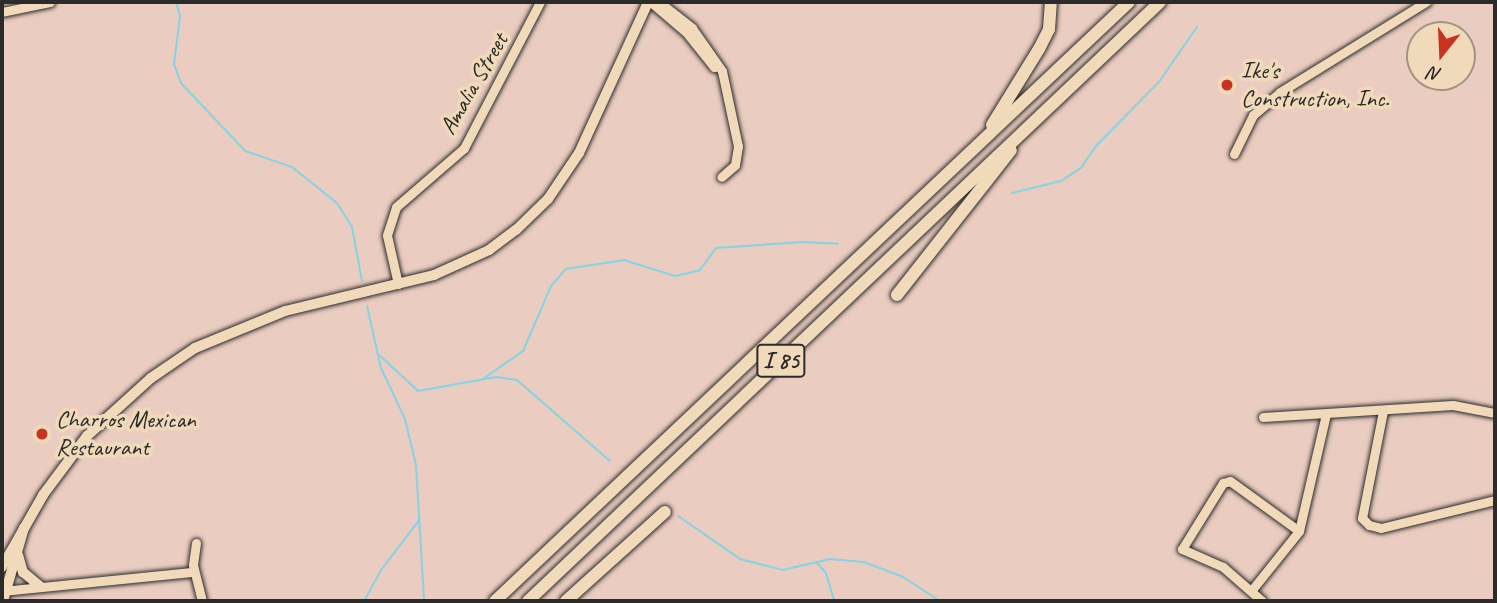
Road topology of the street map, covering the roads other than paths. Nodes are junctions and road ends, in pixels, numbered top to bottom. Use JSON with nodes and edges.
{"nodes":[{"id":1,"x":50,"y":2,"type":"edge"},
{"id":2,"x":540,"y":2,"type":"edge"},
{"id":3,"x":1051,"y":2,"type":"edge"},
{"id":4,"x":1129,"y":2,"type":"edge"},
{"id":5,"x":1160,"y":2,"type":"edge"},
{"id":6,"x":1426,"y":2,"type":"edge"},
{"id":7,"x":651,"y":3,"type":"edge"},
{"id":8,"x":2,"y":12,"type":"edge"},
{"id":9,"x":1034,"y":120,"type":"junction"},
{"id":10,"x":981,"y":142,"type":"junction"},
{"id":11,"x":1234,"y":154,"type":"dead end"},
{"id":12,"x":721,"y":177,"type":"dead end"},
{"id":13,"x":398,"y":284,"type":"junction"},
{"id":14,"x":897,"y":295,"type":"dead end"},
{"id":15,"x":1384,"y":411,"type":"junction"},
{"id":16,"x":1495,"y":413,"type":"edge"},
{"id":17,"x":1326,"y":414,"type":"junction"},
{"id":18,"x":1263,"y":417,"type":"dead end"},
{"id":19,"x":1495,"y":500,"type":"edge"},
{"id":20,"x":665,"y":512,"type":"dead end"},
{"id":21,"x":24,"y":528,"type":"junction"},
{"id":22,"x":1299,"y":531,"type":"junction"},
{"id":23,"x":196,"y":543,"type":"dead end"},
{"id":24,"x":18,"y":555,"type":"junction"},
{"id":25,"x":2,"y":567,"type":"edge"},
{"id":26,"x":194,"y":572,"type":"junction"},
{"id":27,"x":41,"y":587,"type":"junction"},
{"id":28,"x":1251,"y":591,"type":"junction"},
{"id":29,"x":4,"y":594,"type":"edge"},
{"id":30,"x":202,"y":601,"type":"edge"},
{"id":31,"x":495,"y":601,"type":"edge"},
{"id":32,"x":528,"y":601,"type":"edge"},
{"id":33,"x":566,"y":601,"type":"edge"},
{"id":34,"x":1262,"y":601,"type":"edge"}],
"edges":[{"from":1,"to":8,"type":"street"},
{"from":2,"to":13,"type":"street","name":"Amalia Street"},
{"from":3,"to":10,"type":"highway"},
{"from":4,"to":10,"type":"highway","number":"I 85"},
{"from":5,"to":9,"type":"highway","number":"I 85"},
{"from":6,"to":11,"type":"street"},
{"from":7,"to":12,"type":"street"},
{"from":7,"to":13,"type":"main road"},
{"from":9,"to":14,"type":"highway"},
{"from":9,"to":32,"type":"highway","number":"I 85"},
{"from":10,"to":31,"type":"highway","number":"I 85"},
{"from":13,"to":21,"type":"main road"},
{"from":15,"to":16,"type":"street"},
{"from":15,"to":17,"type":"street"},
{"from":15,"to":19,"type":"street"},
{"from":17,"to":18,"type":"street"},
{"from":17,"to":22,"type":"street"},
{"from":20,"to":33,"type":"highway"},
{"from":21,"to":24,"type":"main road"},
{"from":21,"to":25,"type":"main road"},
{"from":22,"to":28,"type":"street"},
{"from":22,"to":28,"type":"street"},
{"from":23,"to":26,"type":"street"},
{"from":24,"to":27,"type":"main road"},
{"from":24,"to":29,"type":"main road"},
{"from":26,"to":27,"type":"street"},
{"from":26,"to":30,"type":"street"},
{"from":27,"to":29,"type":"street"},
{"from":28,"to":34,"type":"street"}]}
